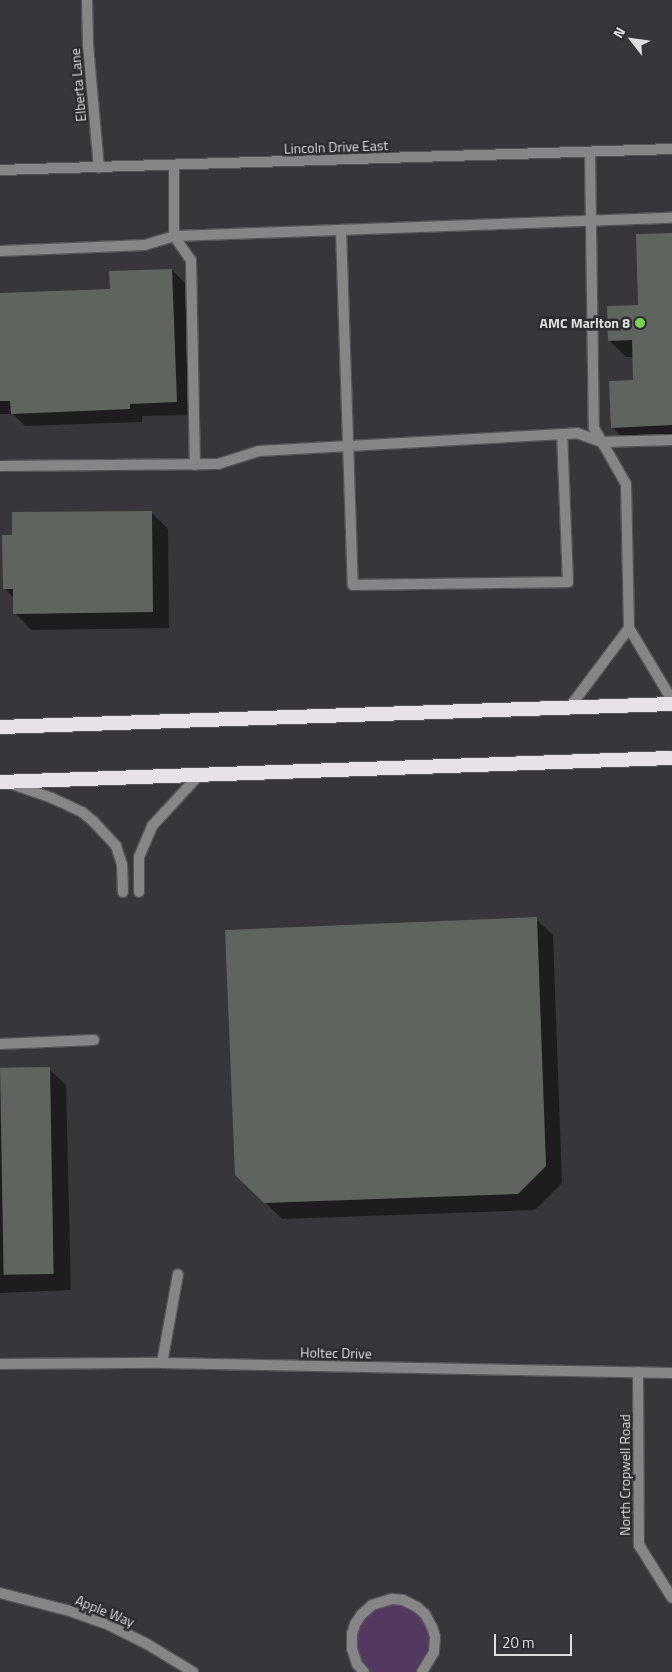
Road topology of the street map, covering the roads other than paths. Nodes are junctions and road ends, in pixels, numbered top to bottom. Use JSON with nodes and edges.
{"nodes":[{"id":1,"x":87,"y":0,"type":"edge"},
{"id":2,"x":672,"y":149,"type":"edge"},
{"id":3,"x":590,"y":153,"type":"junction"},
{"id":4,"x":174,"y":166,"type":"junction"},
{"id":5,"x":99,"y":168,"type":"junction"},
{"id":6,"x":0,"y":170,"type":"edge"},
{"id":7,"x":672,"y":218,"type":"edge"},
{"id":8,"x":591,"y":221,"type":"junction"},
{"id":9,"x":341,"y":230,"type":"junction"},
{"id":10,"x":174,"y":236,"type":"junction"},
{"id":11,"x":0,"y":251,"type":"edge"},
{"id":12,"x":562,"y":434,"type":"junction"},
{"id":13,"x":672,"y":440,"type":"edge"},
{"id":14,"x":602,"y":442,"type":"junction"},
{"id":15,"x":348,"y":446,"type":"junction"},
{"id":16,"x":195,"y":465,"type":"junction"},
{"id":17,"x":0,"y":466,"type":"edge"},
{"id":18,"x":629,"y":628,"type":"junction"},
{"id":19,"x":672,"y":700,"type":"edge"},
{"id":20,"x":672,"y":704,"type":"edge"},
{"id":21,"x":569,"y":708,"type":"junction"},
{"id":22,"x":0,"y":727,"type":"edge"},
{"id":23,"x":672,"y":758,"type":"edge"},
{"id":24,"x":199,"y":775,"type":"junction"},
{"id":25,"x":3,"y":782,"type":"edge"},
{"id":26,"x":123,"y":892,"type":"dead end"},
{"id":27,"x":139,"y":892,"type":"dead end"},
{"id":28,"x":94,"y":1040,"type":"dead end"},
{"id":29,"x":0,"y":1044,"type":"edge"},
{"id":30,"x":178,"y":1274,"type":"dead end"},
{"id":31,"x":162,"y":1363,"type":"junction"},
{"id":32,"x":0,"y":1364,"type":"edge"},
{"id":33,"x":638,"y":1372,"type":"junction"},
{"id":34,"x":672,"y":1372,"type":"edge"},
{"id":35,"x":0,"y":1593,"type":"edge"},
{"id":36,"x":672,"y":1598,"type":"edge"},
{"id":37,"x":193,"y":1672,"type":"edge"},
{"id":38,"x":364,"y":1672,"type":"edge"},
{"id":39,"x":422,"y":1672,"type":"edge"}],
"edges":[{"from":1,"to":5,"type":"street","name":"Elberta Lane"},
{"from":2,"to":3,"type":"street","name":"Lincoln Drive East"},
{"from":3,"to":4,"type":"street","name":"Lincoln Drive East"},
{"from":3,"to":8,"type":"street"},
{"from":4,"to":5,"type":"street","name":"Lincoln Drive East"},
{"from":4,"to":10,"type":"street"},
{"from":5,"to":6,"type":"street","name":"Lincoln Drive East"},
{"from":7,"to":8,"type":"street"},
{"from":8,"to":9,"type":"street"},
{"from":8,"to":14,"type":"street"},
{"from":9,"to":10,"type":"street"},
{"from":9,"to":15,"type":"street"},
{"from":10,"to":11,"type":"street"},
{"from":10,"to":16,"type":"street"},
{"from":12,"to":14,"type":"street"},
{"from":12,"to":15,"type":"street"},
{"from":12,"to":15,"type":"street"},
{"from":13,"to":14,"type":"street"},
{"from":14,"to":18,"type":"street"},
{"from":15,"to":16,"type":"street"},
{"from":16,"to":17,"type":"street"},
{"from":18,"to":19,"type":"street"},
{"from":18,"to":21,"type":"street"},
{"from":20,"to":21,"type":"highway"},
{"from":21,"to":22,"type":"highway"},
{"from":23,"to":24,"type":"highway"},
{"from":24,"to":25,"type":"highway"},
{"from":24,"to":27,"type":"street"},
{"from":25,"to":26,"type":"street"},
{"from":28,"to":29,"type":"street"},
{"from":30,"to":31,"type":"street"},
{"from":31,"to":32,"type":"street","name":"Holtec Drive"},
{"from":31,"to":33,"type":"street","name":"Holtec Drive"},
{"from":33,"to":34,"type":"street","name":"Holtec Drive"},
{"from":33,"to":36,"type":"street","name":"North Cropwell Road"},
{"from":35,"to":37,"type":"street","name":"Apple Way"},
{"from":38,"to":39,"type":"street"}]}
